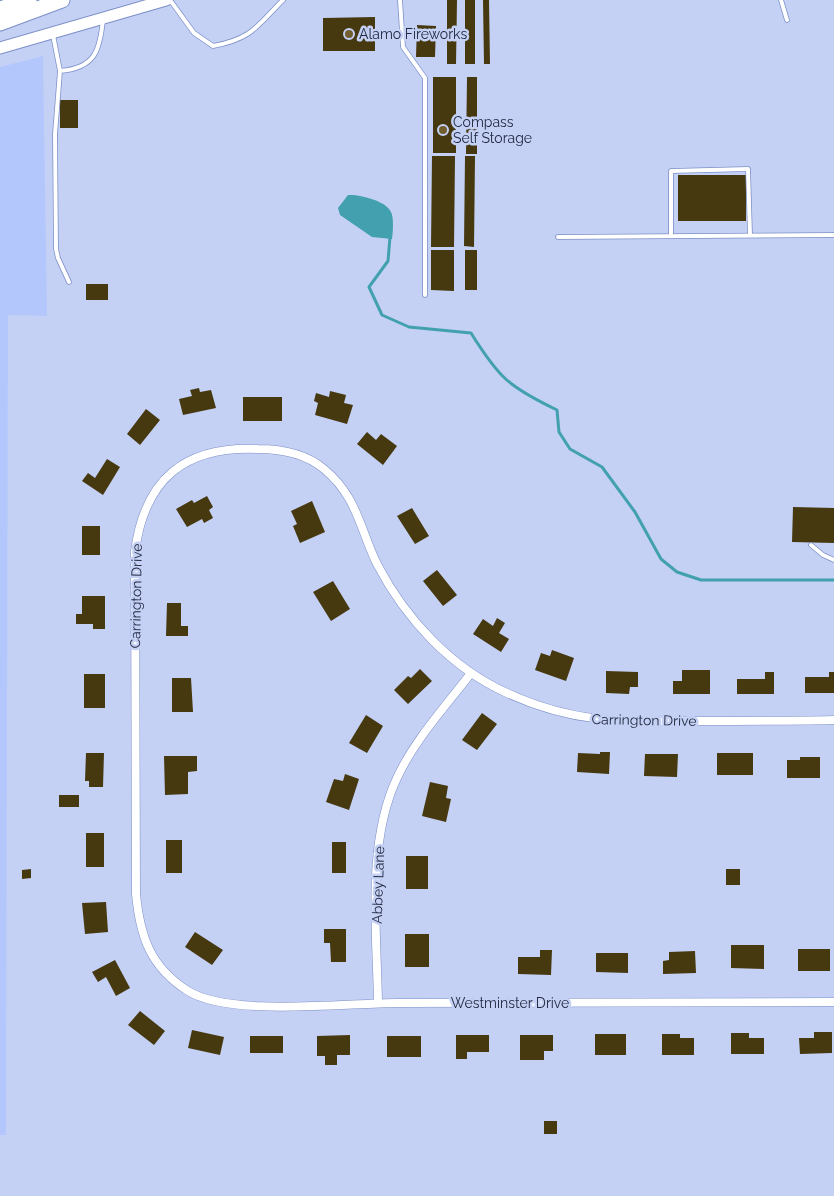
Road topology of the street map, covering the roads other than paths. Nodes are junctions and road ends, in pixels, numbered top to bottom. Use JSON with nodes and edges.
{"nodes":[{"id":1,"x":30,"y":0,"type":"edge"},
{"id":2,"x":62,"y":0,"type":"edge"},
{"id":3,"x":166,"y":0,"type":"edge"},
{"id":4,"x":170,"y":0,"type":"edge"},
{"id":5,"x":283,"y":0,"type":"edge"},
{"id":6,"x":400,"y":0,"type":"edge"},
{"id":7,"x":781,"y":0,"type":"edge"},
{"id":8,"x":0,"y":8,"type":"edge"},
{"id":9,"x":103,"y":18,"type":"junction"},
{"id":10,"x":787,"y":20,"type":"dead end"},
{"id":11,"x":0,"y":23,"type":"edge"},
{"id":12,"x":52,"y":33,"type":"junction"},
{"id":13,"x":0,"y":48,"type":"edge"},
{"id":14,"x":60,"y":71,"type":"junction"},
{"id":15,"x":750,"y":235,"type":"junction"},
{"id":16,"x":834,"y":235,"type":"edge"},
{"id":17,"x":671,"y":236,"type":"junction"},
{"id":18,"x":558,"y":237,"type":"dead end"},
{"id":19,"x":69,"y":282,"type":"dead end"},
{"id":20,"x":425,"y":295,"type":"dead end"},
{"id":21,"x":811,"y":545,"type":"dead end"},
{"id":22,"x":834,"y":560,"type":"edge"},
{"id":23,"x":472,"y":673,"type":"junction"},
{"id":24,"x":834,"y":720,"type":"edge"},
{"id":25,"x":188,"y":992,"type":"joint"},
{"id":26,"x":834,"y":1002,"type":"edge"},
{"id":27,"x":378,"y":1003,"type":"junction"}],
"edges":[{"from":1,"to":8,"type":"highway"},
{"from":2,"to":11,"type":"highway"},
{"from":3,"to":9,"type":"main road"},
{"from":4,"to":5,"type":"lane"},
{"from":6,"to":20,"type":"lane"},
{"from":7,"to":10,"type":"lane"},
{"from":9,"to":12,"type":"main road"},
{"from":9,"to":14,"type":"lane"},
{"from":12,"to":13,"type":"main road"},
{"from":12,"to":14,"type":"lane"},
{"from":14,"to":19,"type":"lane"},
{"from":15,"to":16,"type":"lane"},
{"from":15,"to":17,"type":"lane"},
{"from":15,"to":17,"type":"lane"},
{"from":17,"to":18,"type":"lane"},
{"from":21,"to":22,"type":"lane"},
{"from":23,"to":24,"type":"street","name":"Carrington Drive"},
{"from":23,"to":25,"type":"street","name":"Carrington Drive"},
{"from":23,"to":27,"type":"street","name":"Abbey Lane"},
{"from":25,"to":27,"type":"street","name":"Westminster Drive"},
{"from":26,"to":27,"type":"street","name":"Westminster Drive"}]}
